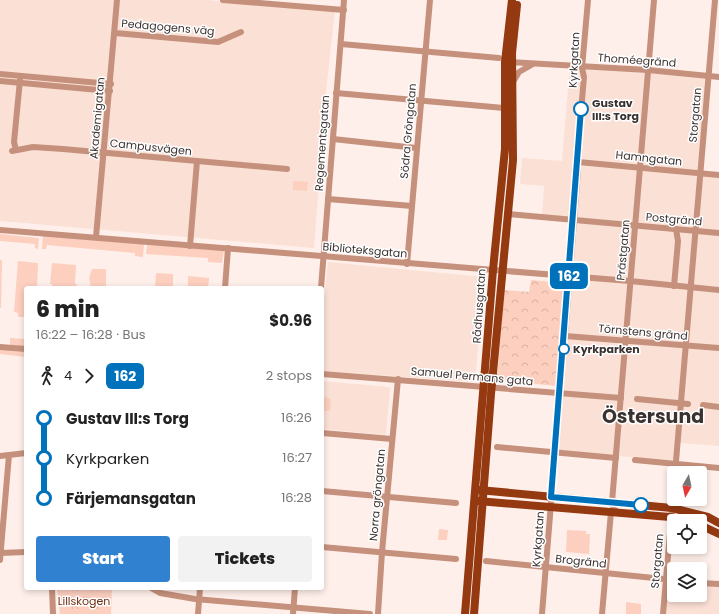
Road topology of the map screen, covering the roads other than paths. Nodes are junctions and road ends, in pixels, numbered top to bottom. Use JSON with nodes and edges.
{"nodes":[{"id":1,"x":117,"y":0,"type":"edge"},
{"id":2,"x":223,"y":0,"type":"edge"},
{"id":3,"x":344,"y":0,"type":"edge"},
{"id":4,"x":430,"y":0,"type":"edge"},
{"id":5,"x":512,"y":0,"type":"edge"},
{"id":6,"x":517,"y":0,"type":"edge"},
{"id":7,"x":588,"y":0,"type":"edge"},
{"id":8,"x":654,"y":0,"type":"edge"},
{"id":9,"x":714,"y":0,"type":"edge"},
{"id":10,"x":263,"y":2,"type":"edge"},
{"id":11,"x":344,"y":10,"type":"junction"},
{"id":12,"x":241,"y":32,"type":"dead end"},
{"id":13,"x":115,"y":33,"type":"junction"},
{"id":14,"x":341,"y":44,"type":"junction"},
{"id":15,"x":425,"y":52,"type":"junction"},
{"id":16,"x":506,"y":61,"type":"junction"},
{"id":17,"x":533,"y":64,"type":"junction"},
{"id":18,"x":582,"y":68,"type":"junction"},
{"id":19,"x":648,"y":70,"type":"junction"},
{"id":20,"x":0,"y":74,"type":"edge"},
{"id":21,"x":21,"y":76,"type":"junction"},
{"id":22,"x":709,"y":76,"type":"junction"},
{"id":23,"x":719,"y":77,"type":"edge"},
{"id":24,"x":0,"y":81,"type":"edge"},
{"id":25,"x":81,"y":81,"type":"junction"},
{"id":26,"x":20,"y":83,"type":"junction"},
{"id":27,"x":110,"y":84,"type":"junction"},
{"id":28,"x":512,"y":84,"type":"junction"},
{"id":29,"x":80,"y":88,"type":"junction"},
{"id":30,"x":110,"y":91,"type":"junction"},
{"id":31,"x":336,"y":93,"type":"junction"},
{"id":32,"x":421,"y":101,"type":"junction"},
{"id":33,"x":504,"y":108,"type":"junction"},
{"id":34,"x":333,"y":139,"type":"junction"},
{"id":35,"x":416,"y":148,"type":"junction"},
{"id":36,"x":104,"y":152,"type":"junction"},
{"id":37,"x":197,"y":161,"type":"junction"},
{"id":38,"x":578,"y":162,"type":"junction"},
{"id":39,"x":640,"y":168,"type":"junction"},
{"id":40,"x":287,"y":169,"type":"dead end"},
{"id":41,"x":700,"y":173,"type":"junction"},
{"id":42,"x":719,"y":175,"type":"edge"},
{"id":43,"x":328,"y":200,"type":"junction"},
{"id":44,"x":412,"y":206,"type":"junction"},
{"id":45,"x":508,"y":214,"type":"junction"},
{"id":46,"x":573,"y":220,"type":"junction"},
{"id":47,"x":635,"y":225,"type":"junction"},
{"id":48,"x":0,"y":229,"type":"edge"},
{"id":49,"x":676,"y":229,"type":"junction"},
{"id":50,"x":696,"y":231,"type":"junction"},
{"id":51,"x":719,"y":233,"type":"edge"},
{"id":52,"x":96,"y":237,"type":"junction"},
{"id":53,"x":190,"y":246,"type":"junction"},
{"id":54,"x":228,"y":248,"type":"junction"},
{"id":55,"x":323,"y":256,"type":"junction"},
{"id":56,"x":407,"y":264,"type":"junction"},
{"id":57,"x":493,"y":270,"type":"junction"},
{"id":58,"x":502,"y":271,"type":"junction"},
{"id":59,"x":569,"y":277,"type":"junction"},
{"id":60,"x":630,"y":281,"type":"junction"},
{"id":61,"x":224,"y":286,"type":"edge"},
{"id":62,"x":321,"y":286,"type":"edge"},
{"id":63,"x":674,"y":286,"type":"junction"},
{"id":64,"x":690,"y":288,"type":"junction"},
{"id":65,"x":719,"y":290,"type":"edge"},
{"id":66,"x":565,"y":336,"type":"joint"},
{"id":67,"x":625,"y":340,"type":"junction"},
{"id":68,"x":686,"y":345,"type":"junction"},
{"id":69,"x":0,"y":347,"type":"edge"},
{"id":70,"x":719,"y":348,"type":"edge"},
{"id":71,"x":24,"y":349,"type":"edge"},
{"id":72,"x":324,"y":374,"type":"edge"},
{"id":73,"x":398,"y":379,"type":"junction"},
{"id":74,"x":488,"y":387,"type":"junction"},
{"id":75,"x":560,"y":393,"type":"junction"},
{"id":76,"x":621,"y":398,"type":"junction"},
{"id":77,"x":637,"y":399,"type":"dead end"},
{"id":78,"x":681,"y":403,"type":"junction"},
{"id":79,"x":688,"y":404,"type":"dead end"},
{"id":80,"x":703,"y":405,"type":"dead end"},
{"id":81,"x":719,"y":407,"type":"edge"},
{"id":82,"x":324,"y":433,"type":"edge"},
{"id":83,"x":392,"y":439,"type":"junction"},
{"id":84,"x":497,"y":447,"type":"dead end"},
{"id":85,"x":555,"y":452,"type":"junction"},
{"id":86,"x":24,"y":453,"type":"edge"},
{"id":87,"x":9,"y":455,"type":"junction"},
{"id":88,"x":0,"y":456,"type":"edge"},
{"id":89,"x":616,"y":458,"type":"junction"},
{"id":90,"x":635,"y":460,"type":"dead end"},
{"id":91,"x":676,"y":464,"type":"junction"},
{"id":92,"x":719,"y":468,"type":"edge"},
{"id":93,"x":475,"y":490,"type":"junction"},
{"id":94,"x":484,"y":490,"type":"junction"},
{"id":95,"x":324,"y":491,"type":"edge"},
{"id":96,"x":387,"y":497,"type":"junction"},
{"id":97,"x":551,"y":497,"type":"junction"},
{"id":98,"x":474,"y":501,"type":"junction"},
{"id":99,"x":456,"y":502,"type":"dead end"},
{"id":100,"x":483,"y":502,"type":"junction"},
{"id":101,"x":612,"y":502,"type":"junction"},
{"id":102,"x":550,"y":507,"type":"junction"},
{"id":103,"x":672,"y":508,"type":"junction"},
{"id":104,"x":615,"y":512,"type":"junction"},
{"id":105,"x":671,"y":514,"type":"edge"},
{"id":106,"x":667,"y":517,"type":"edge"},
{"id":107,"x":719,"y":523,"type":"edge"},
{"id":108,"x":707,"y":528,"type":"edge"},
{"id":109,"x":719,"y":534,"type":"edge"},
{"id":110,"x":324,"y":547,"type":"edge"},
{"id":111,"x":24,"y":552,"type":"edge"},
{"id":112,"x":382,"y":552,"type":"junction"},
{"id":113,"x":0,"y":553,"type":"edge"},
{"id":114,"x":667,"y":554,"type":"edge"},
{"id":115,"x":456,"y":559,"type":"dead end"},
{"id":116,"x":0,"y":560,"type":"edge"},
{"id":117,"x":486,"y":561,"type":"dead end"},
{"id":118,"x":546,"y":567,"type":"junction"},
{"id":119,"x":606,"y":574,"type":"junction"},
{"id":120,"x":665,"y":579,"type":"junction"},
{"id":121,"x":707,"y":583,"type":"edge"},
{"id":122,"x":719,"y":584,"type":"edge"},
{"id":123,"x":52,"y":590,"type":"edge"},
{"id":124,"x":155,"y":590,"type":"edge"},
{"id":125,"x":200,"y":590,"type":"edge"},
{"id":126,"x":295,"y":590,"type":"edge"},
{"id":127,"x":200,"y":599,"type":"junction"},
{"id":128,"x":293,"y":607,"type":"junction"},
{"id":129,"x":53,"y":614,"type":"edge"},
{"id":130,"x":198,"y":614,"type":"edge"},
{"id":131,"x":293,"y":614,"type":"edge"},
{"id":132,"x":370,"y":614,"type":"edge"},
{"id":133,"x":378,"y":614,"type":"edge"},
{"id":134,"x":465,"y":614,"type":"edge"},
{"id":135,"x":474,"y":614,"type":"edge"},
{"id":136,"x":542,"y":614,"type":"edge"},
{"id":137,"x":602,"y":614,"type":"edge"},
{"id":138,"x":663,"y":614,"type":"edge"}],
"edges":[{"from":1,"to":13,"type":"street","name":"Akademigatan"},
{"from":2,"to":10,"type":"street"},
{"from":3,"to":11,"type":"street","name":"Regementsgatan"},
{"from":4,"to":15,"type":"street","name":"Södra Gröngatan"},
{"from":5,"to":16,"type":"main road","name":"Rådhusgatan"},
{"from":6,"to":16,"type":"main road","name":"Rådhusgatan"},
{"from":7,"to":18,"type":"street","name":"Kyrkgatan"},
{"from":8,"to":19,"type":"street","name":"Prästgatan"},
{"from":9,"to":22,"type":"street","name":"Storgatan"},
{"from":10,"to":11,"type":"street"},
{"from":11,"to":14,"type":"street","name":"Regementsgatan"},
{"from":12,"to":13,"type":"street","name":"Pedagogens väg"},
{"from":13,"to":27,"type":"street","name":"Akademigatan"},
{"from":14,"to":15,"type":"street","name":"Thoméegränd"},
{"from":14,"to":31,"type":"street","name":"Regementsgatan"},
{"from":15,"to":16,"type":"street","name":"Thoméegränd"},
{"from":15,"to":32,"type":"street","name":"Södra Gröngatan"},
{"from":16,"to":17,"type":"street","name":"Thoméegränd"},
{"from":16,"to":28,"type":"main road","name":"Rådhusgatan"},
{"from":16,"to":33,"type":"main road","name":"Rådhusgatan"},
{"from":17,"to":18,"type":"street","name":"Thoméegränd"},
{"from":17,"to":28,"type":"street"},
{"from":18,"to":19,"type":"street","name":"Thoméegränd"},
{"from":18,"to":38,"type":"street","name":"Kyrkgatan"},
{"from":19,"to":22,"type":"street","name":"Thoméegränd"},
{"from":19,"to":39,"type":"street","name":"Prästgatan"},
{"from":20,"to":21,"type":"street"},
{"from":21,"to":25,"type":"street"},
{"from":21,"to":26,"type":"street"},
{"from":22,"to":23,"type":"street","name":"Thoméegränd"},
{"from":22,"to":41,"type":"street","name":"Storgatan"},
{"from":24,"to":26,"type":"street"},
{"from":25,"to":27,"type":"street"},
{"from":25,"to":29,"type":"street"},
{"from":26,"to":29,"type":"street"},
{"from":26,"to":36,"type":"street","name":"Campusvägen"},
{"from":27,"to":30,"type":"street","name":"Akademigatan"},
{"from":28,"to":45,"type":"main road","name":"Rådhusgatan"},
{"from":29,"to":30,"type":"street"},
{"from":30,"to":36,"type":"street","name":"Akademigatan"},
{"from":31,"to":32,"type":"street"},
{"from":31,"to":34,"type":"street","name":"Regementsgatan"},
{"from":32,"to":33,"type":"street"},
{"from":32,"to":35,"type":"street","name":"Södra Gröngatan"},
{"from":33,"to":57,"type":"main road","name":"Rådhusgatan"},
{"from":34,"to":35,"type":"street"},
{"from":34,"to":43,"type":"street","name":"Regementsgatan"},
{"from":35,"to":44,"type":"street","name":"Södra Gröngatan"},
{"from":36,"to":37,"type":"street","name":"Campusvägen"},
{"from":36,"to":52,"type":"street","name":"Akademigatan"},
{"from":37,"to":40,"type":"street","name":"Campusvägen"},
{"from":37,"to":53,"type":"street"},
{"from":38,"to":39,"type":"street","name":"Hamngatan"},
{"from":38,"to":46,"type":"street","name":"Kyrkgatan"},
{"from":39,"to":41,"type":"street","name":"Hamngatan"},
{"from":39,"to":47,"type":"street","name":"Prästgatan"},
{"from":41,"to":42,"type":"street","name":"Hamngatan"},
{"from":41,"to":50,"type":"street","name":"Storgatan"},
{"from":43,"to":44,"type":"street"},
{"from":43,"to":55,"type":"street","name":"Regementsgatan"},
{"from":44,"to":56,"type":"street","name":"Södra Gröngatan"},
{"from":45,"to":46,"type":"street","name":"Postgränd"},
{"from":45,"to":58,"type":"main road","name":"Rådhusgatan"},
{"from":46,"to":47,"type":"street","name":"Postgränd"},
{"from":46,"to":59,"type":"street","name":"Kyrkgatan"},
{"from":47,"to":49,"type":"street","name":"Postgränd"},
{"from":47,"to":60,"type":"street","name":"Prästgatan"},
{"from":48,"to":52,"type":"street","name":"Biblioteksgatan"},
{"from":49,"to":50,"type":"street","name":"Postgränd"},
{"from":49,"to":63,"type":"street"},
{"from":50,"to":51,"type":"street","name":"Postgränd"},
{"from":50,"to":64,"type":"street","name":"Storgatan"},
{"from":52,"to":53,"type":"street","name":"Biblioteksgatan"},
{"from":53,"to":54,"type":"street","name":"Biblioteksgatan"},
{"from":54,"to":55,"type":"street","name":"Biblioteksgatan"},
{"from":54,"to":61,"type":"street"},
{"from":55,"to":56,"type":"street","name":"Biblioteksgatan"},
{"from":55,"to":62,"type":"street","name":"Regementsgatan"},
{"from":56,"to":57,"type":"street","name":"Biblioteksgatan"},
{"from":57,"to":58,"type":"street","name":"Biblioteksgatan"},
{"from":57,"to":74,"type":"main road","name":"Rådhusgatan"},
{"from":58,"to":59,"type":"street","name":"Biblioteksgatan"},
{"from":58,"to":74,"type":"main road","name":"Rådhusgatan"},
{"from":59,"to":60,"type":"street","name":"Biblioteksgatan"},
{"from":59,"to":66,"type":"street","name":"Kyrkgatan"},
{"from":60,"to":63,"type":"street"},
{"from":60,"to":67,"type":"street","name":"Prästgatan"},
{"from":63,"to":64,"type":"street"},
{"from":64,"to":65,"type":"street"},
{"from":64,"to":68,"type":"street","name":"Storgatan"},
{"from":66,"to":67,"type":"street","name":"Törnstens gränd"},
{"from":67,"to":68,"type":"street","name":"Törnstens gränd"},
{"from":67,"to":76,"type":"street","name":"Prästgatan"},
{"from":68,"to":70,"type":"street","name":"Törnstens gränd"},
{"from":68,"to":78,"type":"street","name":"Storgatan"},
{"from":69,"to":71,"type":"street"},
{"from":72,"to":73,"type":"street","name":"Samuel Permans gata"},
{"from":73,"to":74,"type":"street","name":"Samuel Permans gata"},
{"from":73,"to":83,"type":"street","name":"Norra gröngatan"},
{"from":74,"to":75,"type":"street","name":"Samuel Permans gata"},
{"from":74,"to":93,"type":"main road","name":"Rådhusgatan"},
{"from":74,"to":94,"type":"main road","name":"Rådhusgatan"},
{"from":75,"to":76,"type":"street","name":"Samuel Permans gata"},
{"from":75,"to":85,"type":"street","name":"Kyrkgatan"},
{"from":76,"to":89,"type":"street","name":"Prästgatan"},
{"from":77,"to":78,"type":"street"},
{"from":78,"to":79,"type":"street"},
{"from":78,"to":91,"type":"street","name":"Storgatan"},
{"from":80,"to":81,"type":"street"},
{"from":82,"to":83,"type":"street"},
{"from":83,"to":96,"type":"street","name":"Norra gröngatan"},
{"from":84,"to":85,"type":"street"},
{"from":85,"to":89,"type":"street"},
{"from":85,"to":97,"type":"street","name":"Kyrkgatan"},
{"from":86,"to":87,"type":"street"},
{"from":87,"to":88,"type":"street"},
{"from":87,"to":113,"type":"street"},
{"from":89,"to":101,"type":"street","name":"Prästgatan"},
{"from":90,"to":91,"type":"street"},
{"from":91,"to":92,"type":"street"},
{"from":93,"to":94,"type":"main road"},
{"from":93,"to":98,"type":"main road","name":"Rådhusgatan"},
{"from":94,"to":97,"type":"main road"},
{"from":94,"to":100,"type":"main road","name":"Rådhusgatan"},
{"from":95,"to":96,"type":"street"},
{"from":96,"to":99,"type":"street"},
{"from":96,"to":112,"type":"street","name":"Norra gröngatan"},
{"from":97,"to":101,"type":"main road"},
{"from":97,"to":102,"type":"street","name":"Kyrkgatan"},
{"from":98,"to":100,"type":"main road"},
{"from":98,"to":134,"type":"main road","name":"Rådhusgatan"},
{"from":100,"to":102,"type":"main road"},
{"from":100,"to":135,"type":"main road","name":"Rådhusgatan"},
{"from":101,"to":103,"type":"main road"},
{"from":101,"to":104,"type":"street"},
{"from":102,"to":104,"type":"main road"},
{"from":102,"to":118,"type":"street","name":"Kyrkgatan"},
{"from":103,"to":105,"type":"street","name":"Storgatan"},
{"from":103,"to":107,"type":"main road"},
{"from":104,"to":106,"type":"main road"},
{"from":104,"to":119,"type":"street"},
{"from":108,"to":109,"type":"main road"},
{"from":110,"to":112,"type":"street"},
{"from":111,"to":113,"type":"street"},
{"from":112,"to":115,"type":"street"},
{"from":112,"to":133,"type":"street","name":"Norra gröngatan"},
{"from":113,"to":116,"type":"street"},
{"from":114,"to":120,"type":"street","name":"Storgatan"},
{"from":117,"to":118,"type":"street","name":"Brogränd"},
{"from":118,"to":119,"type":"street","name":"Brogränd"},
{"from":118,"to":136,"type":"street","name":"Kyrkgatan"},
{"from":119,"to":120,"type":"street","name":"Brogränd"},
{"from":119,"to":137,"type":"street"},
{"from":120,"to":138,"type":"street","name":"Storgatan"},
{"from":121,"to":122,"type":"street"},
{"from":123,"to":129,"type":"street"},
{"from":124,"to":127,"type":"street"},
{"from":125,"to":127,"type":"street"},
{"from":126,"to":128,"type":"street"},
{"from":127,"to":128,"type":"street"},
{"from":127,"to":130,"type":"street"},
{"from":128,"to":131,"type":"street"},
{"from":128,"to":132,"type":"street"}]}
